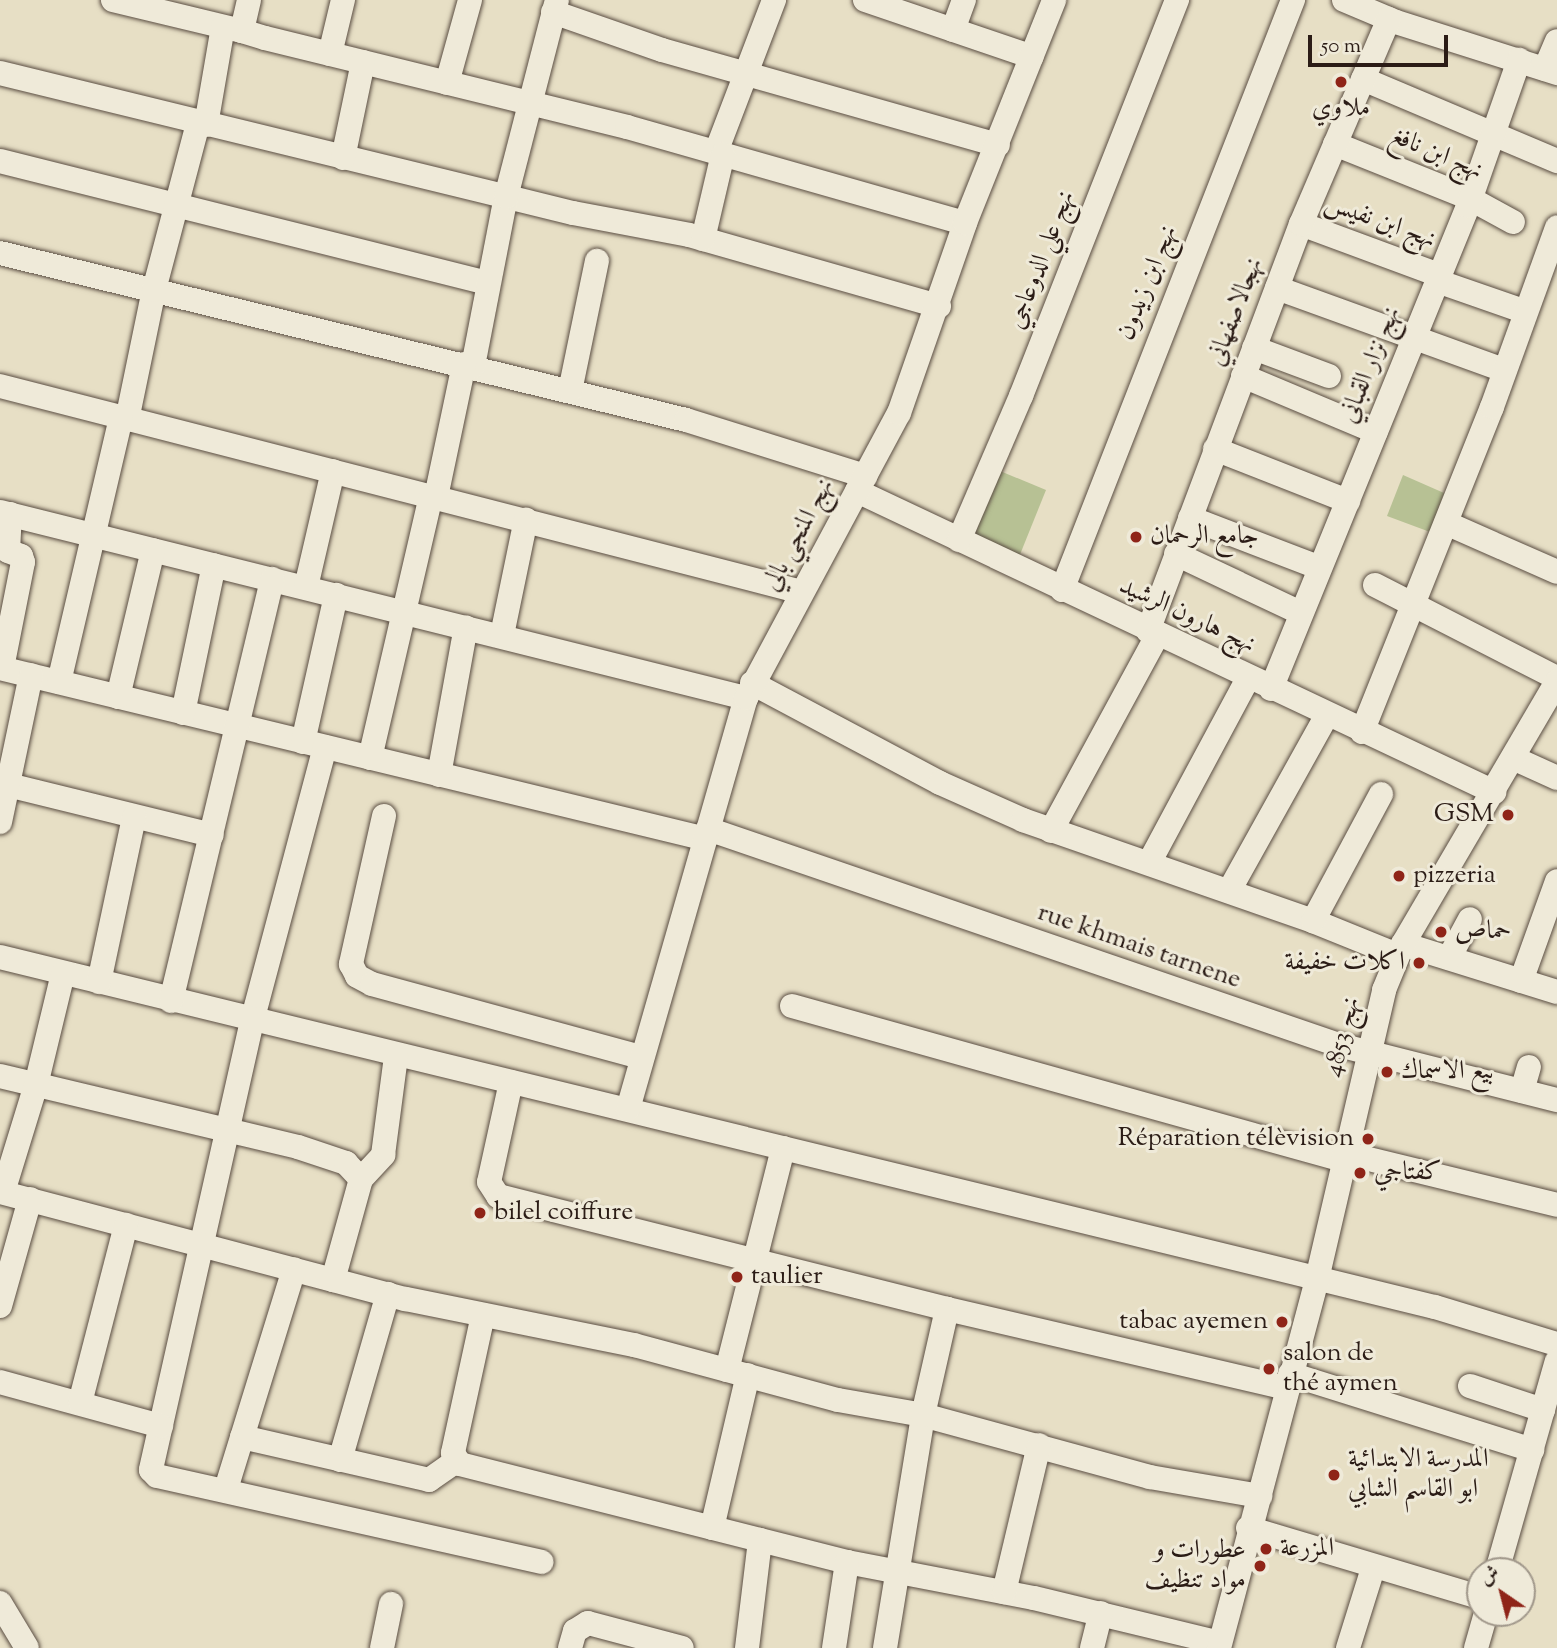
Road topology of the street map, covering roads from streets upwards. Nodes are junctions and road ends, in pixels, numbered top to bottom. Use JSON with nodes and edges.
{"nodes":[{"id":1,"x":113,"y":0,"type":"edge"},
{"id":2,"x":249,"y":0,"type":"edge"},
{"id":3,"x":343,"y":0,"type":"edge"},
{"id":4,"x":470,"y":0,"type":"edge"},
{"id":5,"x":774,"y":0,"type":"edge"},
{"id":6,"x":865,"y":0,"type":"edge"},
{"id":7,"x":964,"y":0,"type":"edge"},
{"id":8,"x":1054,"y":0,"type":"edge"},
{"id":9,"x":1177,"y":0,"type":"edge"},
{"id":10,"x":1293,"y":0,"type":"edge"},
{"id":11,"x":1344,"y":0,"type":"edge"},
{"id":12,"x":148,"y":4,"type":"edge"},
{"id":13,"x":555,"y":6,"type":"edge"},
{"id":14,"x":1389,"y":19,"type":"junction"},
{"id":15,"x":233,"y":29,"type":"junction"},
{"id":16,"x":953,"y":30,"type":"junction"},
{"id":17,"x":1557,"y":41,"type":"edge"},
{"id":18,"x":330,"y":54,"type":"junction"},
{"id":19,"x":1032,"y":57,"type":"junction"},
{"id":20,"x":1519,"y":60,"type":"junction"},
{"id":21,"x":363,"y":62,"type":"junction"},
{"id":22,"x":1551,"y":71,"type":"edge"},
{"id":23,"x":0,"y":73,"type":"edge"},
{"id":24,"x":748,"y":75,"type":"junction"},
{"id":25,"x":1363,"y":79,"type":"junction"},
{"id":26,"x":447,"y":83,"type":"junction"},
{"id":27,"x":528,"y":103,"type":"junction"},
{"id":28,"x":202,"y":124,"type":"junction"},
{"id":29,"x":1492,"y":134,"type":"junction"},
{"id":30,"x":1335,"y":144,"type":"junction"},
{"id":31,"x":998,"y":145,"type":"junction"},
{"id":32,"x":720,"y":153,"type":"junction"},
{"id":33,"x":343,"y":158,"type":"junction"},
{"id":34,"x":0,"y":161,"type":"edge"},
{"id":35,"x":1557,"y":161,"type":"edge"},
{"id":36,"x":506,"y":197,"type":"junction"},
{"id":37,"x":1469,"y":198,"type":"junction"},
{"id":38,"x":177,"y":204,"type":"junction"},
{"id":39,"x":1513,"y":222,"type":"dead end"},
{"id":40,"x":965,"y":223,"type":"junction"},
{"id":41,"x":1301,"y":224,"type":"junction"},
{"id":42,"x":1557,"y":227,"type":"edge"},
{"id":43,"x":703,"y":239,"type":"junction"},
{"id":44,"x":0,"y":253,"type":"edge"},
{"id":45,"x":597,"y":261,"type":"dead end"},
{"id":46,"x":1438,"y":278,"type":"junction"},
{"id":47,"x":488,"y":283,"type":"junction"},
{"id":48,"x":1277,"y":288,"type":"junction"},
{"id":49,"x":154,"y":290,"type":"junction"},
{"id":50,"x":939,"y":306,"type":"junction"},
{"id":51,"x":1523,"y":311,"type":"junction"},
{"id":52,"x":1413,"y":338,"type":"junction"},
{"id":53,"x":1254,"y":348,"type":"junction"},
{"id":54,"x":469,"y":365,"type":"junction"},
{"id":55,"x":1504,"y":370,"type":"junction"},
{"id":56,"x":1243,"y":376,"type":"junction"},
{"id":57,"x":1329,"y":376,"type":"dead end"},
{"id":58,"x":0,"y":386,"type":"edge"},
{"id":59,"x":570,"y":391,"type":"junction"},
{"id":60,"x":124,"y":419,"type":"junction"},
{"id":61,"x":1376,"y":432,"type":"junction"},
{"id":62,"x":1215,"y":449,"type":"junction"},
{"id":63,"x":333,"y":471,"type":"junction"},
{"id":64,"x":861,"y":483,"type":"junction"},
{"id":65,"x":434,"y":496,"type":"junction"},
{"id":66,"x":1348,"y":501,"type":"junction"},
{"id":67,"x":5,"y":513,"type":"edge"},
{"id":68,"x":1189,"y":518,"type":"junction"},
{"id":69,"x":526,"y":519,"type":"junction"},
{"id":70,"x":1446,"y":523,"type":"junction"},
{"id":71,"x":91,"y":534,"type":"junction"},
{"id":72,"x":959,"y":540,"type":"junction"},
{"id":73,"x":153,"y":550,"type":"junction"},
{"id":74,"x":1176,"y":554,"type":"junction"},
{"id":75,"x":214,"y":565,"type":"junction"},
{"id":76,"x":1320,"y":568,"type":"junction"},
{"id":77,"x":1557,"y":572,"type":"edge"},
{"id":78,"x":272,"y":579,"type":"junction"},
{"id":79,"x":1375,"y":585,"type":"dead end"},
{"id":80,"x":306,"y":587,"type":"junction"},
{"id":81,"x":1062,"y":590,"type":"junction"},
{"id":82,"x":802,"y":593,"type":"junction"},
{"id":83,"x":336,"y":595,"type":"junction"},
{"id":84,"x":1415,"y":603,"type":"junction"},
{"id":85,"x":402,"y":611,"type":"junction"},
{"id":86,"x":1301,"y":613,"type":"junction"},
{"id":87,"x":466,"y":626,"type":"junction"},
{"id":88,"x":1153,"y":633,"type":"junction"},
{"id":89,"x":502,"y":635,"type":"junction"},
{"id":90,"x":1,"y":668,"type":"edge"},
{"id":91,"x":31,"y":676,"type":"junction"},
{"id":92,"x":1248,"y":678,"type":"junction"},
{"id":93,"x":1557,"y":680,"type":"edge"},
{"id":94,"x":59,"y":682,"type":"junction"},
{"id":95,"x":1271,"y":689,"type":"junction"},
{"id":96,"x":749,"y":690,"type":"junction"},
{"id":97,"x":118,"y":697,"type":"junction"},
{"id":98,"x":183,"y":713,"type":"junction"},
{"id":99,"x":1327,"y":715,"type":"junction"},
{"id":100,"x":239,"y":727,"type":"junction"},
{"id":101,"x":1362,"y":732,"type":"junction"},
{"id":102,"x":314,"y":745,"type":"junction"},
{"id":103,"x":370,"y":758,"type":"junction"},
{"id":104,"x":1513,"y":758,"type":"junction"},
{"id":105,"x":439,"y":775,"type":"junction"},
{"id":106,"x":1557,"y":778,"type":"edge"},
{"id":107,"x":5,"y":785,"type":"edge"},
{"id":108,"x":1493,"y":792,"type":"junction"},
{"id":109,"x":1381,"y":794,"type":"dead end"},
{"id":110,"x":384,"y":816,"type":"dead end"},
{"id":111,"x":134,"y":817,"type":"junction"},
{"id":112,"x":0,"y":822,"type":"edge"},
{"id":113,"x":1051,"y":831,"type":"junction"},
{"id":114,"x":707,"y":834,"type":"junction"},
{"id":115,"x":212,"y":835,"type":"junction"},
{"id":116,"x":1149,"y":863,"type":"junction"},
{"id":117,"x":1557,"y":881,"type":"edge"},
{"id":118,"x":1229,"y":891,"type":"junction"},
{"id":119,"x":1469,"y":919,"type":"dead end"},
{"id":120,"x":1313,"y":921,"type":"junction"},
{"id":121,"x":1400,"y":950,"type":"junction"},
{"id":122,"x":0,"y":957,"type":"edge"},
{"id":123,"x":1448,"y":958,"type":"junction"},
{"id":124,"x":62,"y":973,"type":"junction"},
{"id":125,"x":1521,"y":981,"type":"junction"},
{"id":126,"x":99,"y":982,"type":"junction"},
{"id":127,"x":1557,"y":992,"type":"edge"},
{"id":128,"x":171,"y":1001,"type":"junction"},
{"id":129,"x":792,"y":1006,"type":"dead end"},
{"id":130,"x":252,"y":1021,"type":"junction"},
{"id":131,"x":1369,"y":1053,"type":"junction"},
{"id":132,"x":397,"y":1056,"type":"junction"},
{"id":133,"x":641,"y":1057,"type":"junction"},
{"id":134,"x":0,"y":1076,"type":"edge"},
{"id":135,"x":511,"y":1082,"type":"junction"},
{"id":136,"x":36,"y":1085,"type":"junction"},
{"id":137,"x":1557,"y":1100,"type":"edge"},
{"id":138,"x":628,"y":1110,"type":"junction"},
{"id":139,"x":229,"y":1131,"type":"junction"},
{"id":140,"x":783,"y":1148,"type":"junction"},
{"id":141,"x":1344,"y":1157,"type":"junction"},
{"id":142,"x":361,"y":1179,"type":"junction"},
{"id":143,"x":1,"y":1192,"type":"edge"},
{"id":144,"x":30,"y":1199,"type":"junction"},
{"id":145,"x":1557,"y":1205,"type":"edge"},
{"id":146,"x":126,"y":1225,"type":"junction"},
{"id":147,"x":203,"y":1245,"type":"junction"},
{"id":148,"x":756,"y":1260,"type":"junction"},
{"id":149,"x":294,"y":1269,"type":"junction"},
{"id":150,"x":1317,"y":1279,"type":"junction"},
{"id":151,"x":333,"y":1280,"type":"junction"},
{"id":152,"x":388,"y":1294,"type":"junction"},
{"id":153,"x":0,"y":1306,"type":"edge"},
{"id":154,"x":947,"y":1309,"type":"junction"},
{"id":155,"x":482,"y":1315,"type":"junction"},
{"id":156,"x":1557,"y":1344,"type":"edge"},
{"id":157,"x":1557,"y":1361,"type":"edge"},
{"id":158,"x":738,"y":1372,"type":"junction"},
{"id":159,"x":1288,"y":1381,"type":"junction"},
{"id":160,"x":0,"y":1382,"type":"edge"},
{"id":161,"x":1469,"y":1386,"type":"dead end"},
{"id":162,"x":80,"y":1404,"type":"junction"},
{"id":163,"x":1543,"y":1410,"type":"junction"},
{"id":164,"x":923,"y":1415,"type":"junction"},
{"id":165,"x":161,"y":1426,"type":"junction"},
{"id":166,"x":243,"y":1437,"type":"junction"},
{"id":167,"x":1039,"y":1446,"type":"junction"},
{"id":168,"x":1532,"y":1450,"type":"junction"},
{"id":169,"x":340,"y":1460,"type":"junction"},
{"id":170,"x":456,"y":1461,"type":"junction"},
{"id":171,"x":226,"y":1489,"type":"junction"},
{"id":172,"x":1259,"y":1496,"type":"junction"},
{"id":173,"x":712,"y":1528,"type":"junction"},
{"id":174,"x":1248,"y":1528,"type":"junction"},
{"id":175,"x":760,"y":1540,"type":"junction"},
{"id":176,"x":1501,"y":1557,"type":"edge"},
{"id":177,"x":542,"y":1562,"type":"dead end"},
{"id":178,"x":847,"y":1563,"type":"junction"},
{"id":179,"x":1373,"y":1567,"type":"junction"},
{"id":180,"x":895,"y":1570,"type":"junction"},
{"id":181,"x":1004,"y":1592,"type":"junction"},
{"id":182,"x":1466,"y":1593,"type":"edge"},
{"id":183,"x":0,"y":1604,"type":"edge"},
{"id":184,"x":391,"y":1604,"type":"dead end"},
{"id":185,"x":1101,"y":1613,"type":"junction"},
{"id":186,"x":1482,"y":1627,"type":"edge"},
{"id":187,"x":1219,"y":1646,"type":"edge"},
{"id":188,"x":27,"y":1648,"type":"edge"},
{"id":189,"x":382,"y":1648,"type":"edge"},
{"id":190,"x":570,"y":1648,"type":"edge"},
{"id":191,"x":682,"y":1648,"type":"edge"},
{"id":192,"x":747,"y":1648,"type":"edge"},
{"id":193,"x":834,"y":1648,"type":"edge"},
{"id":194,"x":885,"y":1648,"type":"edge"},
{"id":195,"x":1093,"y":1648,"type":"edge"},
{"id":196,"x":1348,"y":1648,"type":"edge"},
{"id":197,"x":1476,"y":1648,"type":"edge"}],
"edges":[{"from":1,"to":12,"type":"street"},
{"from":2,"to":15,"type":"street"},
{"from":3,"to":18,"type":"street"},
{"from":4,"to":26,"type":"street"},
{"from":5,"to":24,"type":"street"},
{"from":6,"to":16,"type":"street"},
{"from":7,"to":16,"type":"street"},
{"from":8,"to":19,"type":"street","name":"نهج المنجي بالي"},
{"from":9,"to":72,"type":"street","name":"نهج علي الدوعاجي"},
{"from":10,"to":81,"type":"street","name":"نهج ابن زيدون"},
{"from":11,"to":14,"type":"street"},
{"from":12,"to":15,"type":"street"},
{"from":13,"to":24,"type":"street"},
{"from":13,"to":27,"type":"street"},
{"from":14,"to":20,"type":"street"},
{"from":14,"to":25,"type":"street","name":"نهجالاصفهاني"},
{"from":15,"to":18,"type":"street"},
{"from":15,"to":28,"type":"street"},
{"from":16,"to":19,"type":"street"},
{"from":17,"to":22,"type":"street"},
{"from":18,"to":21,"type":"street"},
{"from":19,"to":31,"type":"street","name":"نهج المنجي بالي"},
{"from":20,"to":22,"type":"street"},
{"from":20,"to":29,"type":"street","name":"نهج نزار القباني"},
{"from":21,"to":26,"type":"street"},
{"from":21,"to":33,"type":"street"},
{"from":23,"to":28,"type":"street"},
{"from":24,"to":31,"type":"street"},
{"from":24,"to":32,"type":"street"},
{"from":25,"to":29,"type":"street"},
{"from":25,"to":30,"type":"street","name":"نهجالاصفهاني"},
{"from":26,"to":27,"type":"street"},
{"from":27,"to":32,"type":"street"},
{"from":27,"to":36,"type":"street"},
{"from":28,"to":33,"type":"street"},
{"from":28,"to":38,"type":"street"},
{"from":29,"to":35,"type":"street"},
{"from":29,"to":37,"type":"street","name":"نهج نزار القباني"},
{"from":30,"to":37,"type":"street","name":"نهج ابن نافغ"},
{"from":30,"to":41,"type":"street","name":"نهجالاصفهاني"},
{"from":31,"to":40,"type":"street","name":"نهج المنجي بالي"},
{"from":32,"to":40,"type":"street"},
{"from":32,"to":43,"type":"street"},
{"from":33,"to":36,"type":"street"},
{"from":34,"to":38,"type":"street"},
{"from":36,"to":43,"type":"street"},
{"from":36,"to":47,"type":"street"},
{"from":37,"to":39,"type":"street","name":"نهج ابن نافغ"},
{"from":37,"to":46,"type":"street","name":"نهج نزار القباني"},
{"from":38,"to":47,"type":"street"},
{"from":38,"to":49,"type":"street"},
{"from":40,"to":50,"type":"street","name":"نهج المنجي بالي"},
{"from":41,"to":46,"type":"street","name":"نهج ابن نفيس"},
{"from":41,"to":48,"type":"street","name":"نهجالاصفهاني"},
{"from":42,"to":51,"type":"street"},
{"from":43,"to":50,"type":"street"},
{"from":44,"to":49,"type":"street","name":"نهج هارون الرشيد"},
{"from":45,"to":59,"type":"street"},
{"from":46,"to":51,"type":"street","name":"نهج ابن نفيس"},
{"from":46,"to":52,"type":"street","name":"نهج نزار القباني"},
{"from":47,"to":54,"type":"street"},
{"from":48,"to":52,"type":"street"},
{"from":48,"to":53,"type":"street","name":"نهجالاصفهاني"},
{"from":49,"to":54,"type":"street","name":"نهج هارون الرشيد"},
{"from":49,"to":60,"type":"street"},
{"from":50,"to":64,"type":"street","name":"نهج المنجي بالي"},
{"from":51,"to":55,"type":"street"},
{"from":52,"to":55,"type":"street"},
{"from":52,"to":61,"type":"street","name":"نهج نزار القباني"},
{"from":53,"to":56,"type":"street","name":"نهجالاصفهاني"},
{"from":53,"to":57,"type":"street"},
{"from":54,"to":59,"type":"street","name":"نهج هارون الرشيد"},
{"from":54,"to":65,"type":"street"},
{"from":55,"to":70,"type":"street"},
{"from":56,"to":61,"type":"street"},
{"from":56,"to":62,"type":"street","name":"نهجالاصفهاني"},
{"from":58,"to":60,"type":"street"},
{"from":59,"to":64,"type":"street","name":"نهج هارون الرشيد"},
{"from":60,"to":63,"type":"street"},
{"from":60,"to":71,"type":"street"},
{"from":61,"to":66,"type":"street","name":"نهج نزار القباني"},
{"from":62,"to":66,"type":"street"},
{"from":62,"to":68,"type":"street","name":"نهجالاصفهاني"},
{"from":63,"to":65,"type":"street"},
{"from":63,"to":80,"type":"street"},
{"from":64,"to":72,"type":"street","name":"نهج هارون الرشيد"},
{"from":64,"to":82,"type":"street","name":"نهج المنجي بالي"},
{"from":65,"to":69,"type":"street"},
{"from":65,"to":85,"type":"street"},
{"from":66,"to":76,"type":"street","name":"نهج نزار القباني"},
{"from":67,"to":71,"type":"street"},
{"from":67,"to":90,"type":"street"},
{"from":68,"to":74,"type":"street","name":"نهجالاصفهاني"},
{"from":68,"to":76,"type":"street"},
{"from":69,"to":82,"type":"street"},
{"from":69,"to":89,"type":"street"},
{"from":70,"to":77,"type":"street"},
{"from":70,"to":84,"type":"street"},
{"from":71,"to":73,"type":"street"},
{"from":71,"to":94,"type":"street"},
{"from":72,"to":81,"type":"street","name":"نهج هارون الرشيد"},
{"from":73,"to":75,"type":"street"},
{"from":73,"to":97,"type":"street"},
{"from":74,"to":86,"type":"street"},
{"from":74,"to":88,"type":"street","name":"نهجالاصفهاني"},
{"from":75,"to":78,"type":"street"},
{"from":75,"to":98,"type":"street"},
{"from":76,"to":86,"type":"street","name":"نهج نزار القباني"},
{"from":78,"to":80,"type":"street"},
{"from":78,"to":100,"type":"street"},
{"from":79,"to":84,"type":"street"},
{"from":80,"to":83,"type":"street"},
{"from":81,"to":88,"type":"street","name":"نهج هارون الرشيد"},
{"from":82,"to":96,"type":"street","name":"نهج المنجي بالي"},
{"from":83,"to":85,"type":"street"},
{"from":83,"to":102,"type":"street"},
{"from":84,"to":93,"type":"street"},
{"from":84,"to":101,"type":"street"},
{"from":85,"to":87,"type":"street"},
{"from":85,"to":103,"type":"street"},
{"from":86,"to":95,"type":"street","name":"نهج نزار القباني"},
{"from":87,"to":89,"type":"street"},
{"from":87,"to":105,"type":"street"},
{"from":88,"to":92,"type":"street","name":"نهج هارون الرشيد"},
{"from":88,"to":113,"type":"street","name":"نهجالاصفهاني"},
{"from":89,"to":96,"type":"street"},
{"from":90,"to":91,"type":"street","name":"rue khmais tarnene"},
{"from":91,"to":94,"type":"street","name":"rue khmais tarnene"},
{"from":91,"to":107,"type":"street"},
{"from":92,"to":95,"type":"street","name":"نهج هارون الرشيد"},
{"from":92,"to":116,"type":"street"},
{"from":93,"to":104,"type":"street","name":"نهج 4853"},
{"from":94,"to":97,"type":"street","name":"rue khmais tarnene"},
{"from":95,"to":99,"type":"street","name":"نهج هارون الرشيد"},
{"from":96,"to":113,"type":"street"},
{"from":96,"to":114,"type":"street","name":"نهج المنجي بالي"},
{"from":97,"to":98,"type":"street","name":"rue khmais tarnene"},
{"from":98,"to":100,"type":"street","name":"rue khmais tarnene"},
{"from":99,"to":101,"type":"street","name":"نهج هارون الرشيد"},
{"from":99,"to":118,"type":"street"},
{"from":100,"to":102,"type":"street","name":"rue khmais tarnene"},
{"from":100,"to":115,"type":"street"},
{"from":101,"to":108,"type":"street","name":"نهج هارون الرشيد"},
{"from":102,"to":103,"type":"street","name":"rue khmais tarnene"},
{"from":102,"to":130,"type":"street"},
{"from":103,"to":105,"type":"street","name":"rue khmais tarnene"},
{"from":104,"to":106,"type":"street"},
{"from":104,"to":108,"type":"street","name":"نهج 4853"},
{"from":105,"to":114,"type":"street","name":"rue khmais tarnene"},
{"from":107,"to":111,"type":"street"},
{"from":107,"to":112,"type":"street"},
{"from":108,"to":121,"type":"street","name":"نهج 4853"},
{"from":109,"to":120,"type":"street"},
{"from":110,"to":133,"type":"street"},
{"from":111,"to":115,"type":"street"},
{"from":111,"to":126,"type":"street"},
{"from":113,"to":116,"type":"street"},
{"from":114,"to":131,"type":"street","name":"rue khmais tarnene"},
{"from":114,"to":133,"type":"street","name":"نهج المنجي بالي"},
{"from":115,"to":128,"type":"street"},
{"from":116,"to":118,"type":"street"},
{"from":117,"to":125,"type":"street"},
{"from":118,"to":120,"type":"street"},
{"from":119,"to":123,"type":"street"},
{"from":120,"to":121,"type":"street"},
{"from":121,"to":123,"type":"street"},
{"from":121,"to":131,"type":"street","name":"نهج 4853"},
{"from":122,"to":124,"type":"street"},
{"from":123,"to":125,"type":"street"},
{"from":124,"to":126,"type":"street"},
{"from":124,"to":136,"type":"street"},
{"from":125,"to":127,"type":"street"},
{"from":126,"to":128,"type":"street"},
{"from":128,"to":130,"type":"street"},
{"from":129,"to":141,"type":"street"},
{"from":130,"to":132,"type":"street"},
{"from":130,"to":139,"type":"street"},
{"from":131,"to":137,"type":"street","name":"rue khmais tarnene"},
{"from":131,"to":141,"type":"street","name":"نهج 4853"},
{"from":132,"to":135,"type":"street"},
{"from":132,"to":142,"type":"street"},
{"from":133,"to":138,"type":"street","name":"نهج المنجي بالي"},
{"from":134,"to":136,"type":"street"},
{"from":135,"to":138,"type":"street"},
{"from":135,"to":148,"type":"street"},
{"from":136,"to":139,"type":"street"},
{"from":136,"to":143,"type":"street"},
{"from":138,"to":140,"type":"street"},
{"from":139,"to":142,"type":"street"},
{"from":139,"to":147,"type":"street"},
{"from":140,"to":148,"type":"street"},
{"from":140,"to":150,"type":"street"},
{"from":141,"to":145,"type":"street"},
{"from":141,"to":150,"type":"street","name":"نهج 4853"},
{"from":142,"to":151,"type":"street"},
{"from":143,"to":144,"type":"street"},
{"from":144,"to":146,"type":"street"},
{"from":144,"to":153,"type":"street"},
{"from":146,"to":147,"type":"street"},
{"from":146,"to":162,"type":"street"},
{"from":147,"to":149,"type":"street"},
{"from":147,"to":165,"type":"street"},
{"from":148,"to":154,"type":"street"},
{"from":148,"to":158,"type":"street"},
{"from":149,"to":151,"type":"street"},
{"from":149,"to":166,"type":"street"},
{"from":150,"to":156,"type":"street"},
{"from":150,"to":159,"type":"street","name":"نهج 4853"},
{"from":151,"to":152,"type":"street"},
{"from":152,"to":155,"type":"street"},
{"from":152,"to":169,"type":"street"},
{"from":154,"to":159,"type":"street"},
{"from":154,"to":164,"type":"street"},
{"from":155,"to":158,"type":"street"},
{"from":155,"to":170,"type":"street"},
{"from":157,"to":163,"type":"street"},
{"from":158,"to":164,"type":"street"},
{"from":158,"to":173,"type":"street"},
{"from":159,"to":168,"type":"street"},
{"from":159,"to":172,"type":"street","name":"نهج 4853"},
{"from":160,"to":162,"type":"street"},
{"from":161,"to":163,"type":"street"},
{"from":162,"to":165,"type":"street"},
{"from":163,"to":168,"type":"street"},
{"from":164,"to":167,"type":"street"},
{"from":164,"to":180,"type":"street"},
{"from":165,"to":171,"type":"street"},
{"from":166,"to":169,"type":"street"},
{"from":166,"to":171,"type":"street"},
{"from":167,"to":172,"type":"street"},
{"from":167,"to":181,"type":"street"},
{"from":168,"to":176,"type":"street"},
{"from":169,"to":170,"type":"street"},
{"from":170,"to":173,"type":"street"},
{"from":171,"to":177,"type":"street"},
{"from":172,"to":174,"type":"street","name":"نهج 4853"},
{"from":173,"to":175,"type":"street"},
{"from":174,"to":179,"type":"street"},
{"from":174,"to":187,"type":"street","name":"نهج 4853"},
{"from":175,"to":178,"type":"street"},
{"from":175,"to":192,"type":"street"},
{"from":178,"to":180,"type":"street"},
{"from":178,"to":193,"type":"street"},
{"from":179,"to":182,"type":"street"},
{"from":179,"to":196,"type":"street"},
{"from":180,"to":181,"type":"street"},
{"from":180,"to":194,"type":"street"},
{"from":181,"to":185,"type":"street"},
{"from":183,"to":188,"type":"street"},
{"from":184,"to":189,"type":"street"},
{"from":185,"to":187,"type":"street"},
{"from":185,"to":195,"type":"street"},
{"from":186,"to":197,"type":"street"},
{"from":190,"to":191,"type":"street"}]}
